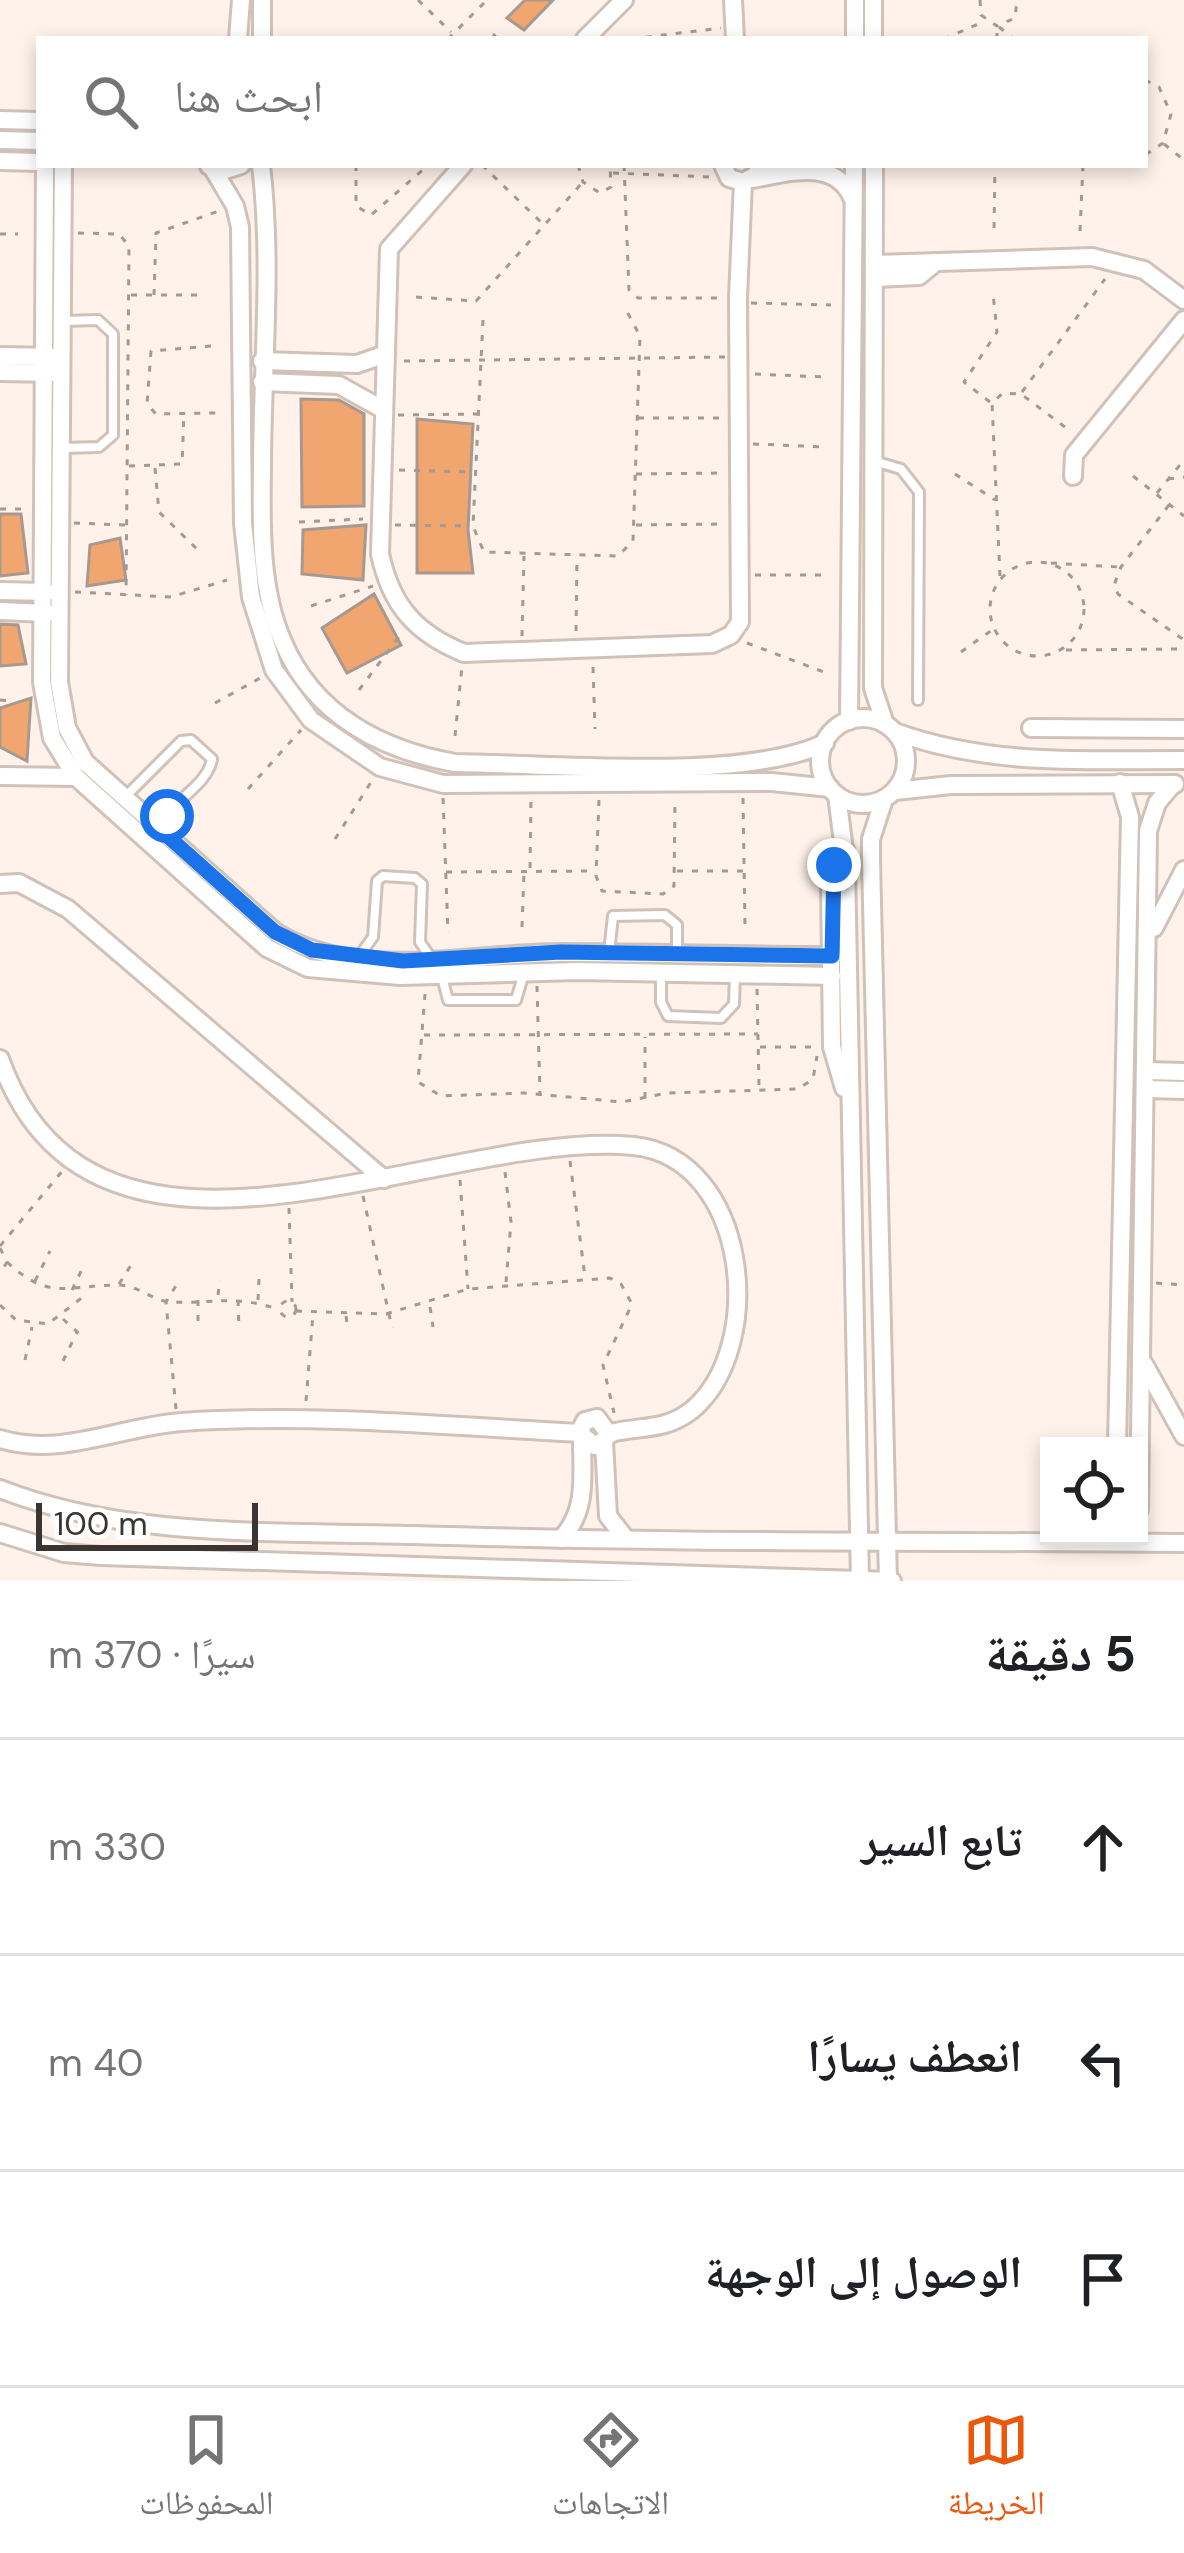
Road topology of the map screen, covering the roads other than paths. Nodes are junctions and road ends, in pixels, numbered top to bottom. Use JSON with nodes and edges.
{"nodes":[{"id":1,"x":241,"y":0,"type":"edge"},
{"id":2,"x":262,"y":0,"type":"edge"},
{"id":3,"x":624,"y":0,"type":"edge"},
{"id":4,"x":733,"y":0,"type":"edge"},
{"id":5,"x":855,"y":0,"type":"edge"},
{"id":6,"x":873,"y":0,"type":"edge"},
{"id":7,"x":735,"y":33,"type":"edge"},
{"id":8,"x":238,"y":36,"type":"edge"},
{"id":9,"x":262,"y":36,"type":"edge"},
{"id":10,"x":588,"y":36,"type":"edge"},
{"id":11,"x":855,"y":36,"type":"edge"},
{"id":12,"x":873,"y":36,"type":"edge"},
{"id":13,"x":0,"y":121,"type":"edge"},
{"id":14,"x":36,"y":121,"type":"edge"},
{"id":15,"x":0,"y":140,"type":"edge"},
{"id":16,"x":36,"y":141,"type":"edge"},
{"id":17,"x":0,"y":161,"type":"edge"},
{"id":18,"x":36,"y":164,"type":"edge"},
{"id":19,"x":42,"y":168,"type":"edge"},
{"id":20,"x":63,"y":168,"type":"edge"},
{"id":21,"x":212,"y":168,"type":"edge"},
{"id":22,"x":261,"y":168,"type":"edge"},
{"id":23,"x":460,"y":168,"type":"edge"},
{"id":24,"x":854,"y":168,"type":"edge"},
{"id":25,"x":874,"y":168,"type":"edge"},
{"id":26,"x":741,"y":174,"type":"edge"},
{"id":27,"x":854,"y":200,"type":"junction"},
{"id":28,"x":874,"y":271,"type":"junction"},
{"id":29,"x":1184,"y":300,"type":"edge"},
{"id":30,"x":1184,"y":320,"type":"edge"},
{"id":31,"x":62,"y":321,"type":"junction"},
{"id":32,"x":0,"y":356,"type":"edge"},
{"id":33,"x":386,"y":358,"type":"junction"},
{"id":34,"x":262,"y":361,"type":"junction"},
{"id":35,"x":53,"y":365,"type":"junction"},
{"id":36,"x":0,"y":372,"type":"edge"},
{"id":37,"x":262,"y":382,"type":"junction"},
{"id":38,"x":384,"y":413,"type":"junction"},
{"id":39,"x":62,"y":448,"type":"junction"},
{"id":40,"x":874,"y":461,"type":"junction"},
{"id":41,"x":1073,"y":476,"type":"dead end"},
{"id":42,"x":0,"y":591,"type":"edge"},
{"id":43,"x":51,"y":592,"type":"junction"},
{"id":44,"x":0,"y":611,"type":"edge"},
{"id":45,"x":51,"y":613,"type":"junction"},
{"id":46,"x":918,"y":700,"type":"dead end"},
{"id":47,"x":848,"y":721,"type":"junction"},
{"id":48,"x":890,"y":728,"type":"junction"},
{"id":49,"x":1031,"y":728,"type":"dead end"},
{"id":50,"x":1184,"y":729,"type":"edge"},
{"id":51,"x":825,"y":742,"type":"junction"},
{"id":52,"x":1184,"y":760,"type":"edge"},
{"id":53,"x":0,"y":776,"type":"edge"},
{"id":54,"x":76,"y":777,"type":"junction"},
{"id":55,"x":1120,"y":783,"type":"junction"},
{"id":56,"x":1179,"y":784,"type":"edge"},
{"id":57,"x":833,"y":792,"type":"junction"},
{"id":58,"x":890,"y":795,"type":"junction"},
{"id":59,"x":121,"y":796,"type":"junction"},
{"id":60,"x":163,"y":832,"type":"junction"},
{"id":61,"x":846,"y":850,"type":"junction"},
{"id":62,"x":1184,"y":870,"type":"edge"},
{"id":63,"x":0,"y":884,"type":"edge"},
{"id":64,"x":1148,"y":946,"type":"junction"},
{"id":65,"x":609,"y":954,"type":"junction"},
{"id":66,"x":359,"y":956,"type":"junction"},
{"id":67,"x":676,"y":956,"type":"junction"},
{"id":68,"x":832,"y":956,"type":"junction"},
{"id":69,"x":436,"y":967,"type":"junction"},
{"id":70,"x":530,"y":973,"type":"junction"},
{"id":71,"x":662,"y":973,"type":"junction"},
{"id":72,"x":735,"y":974,"type":"junction"},
{"id":73,"x":832,"y":976,"type":"junction"},
{"id":74,"x":0,"y":1059,"type":"edge"},
{"id":75,"x":1184,"y":1072,"type":"edge"},
{"id":76,"x":1146,"y":1080,"type":"junction"},
{"id":77,"x":1184,"y":1090,"type":"edge"},
{"id":78,"x":848,"y":1096,"type":"junction"},
{"id":79,"x":384,"y":1179,"type":"junction"},
{"id":80,"x":1141,"y":1359,"type":"junction"},
{"id":81,"x":580,"y":1436,"type":"junction"},
{"id":82,"x":610,"y":1436,"type":"junction"},
{"id":83,"x":1184,"y":1436,"type":"edge"},
{"id":84,"x":1117,"y":1437,"type":"edge"},
{"id":85,"x":1140,"y":1437,"type":"edge"},
{"id":86,"x":0,"y":1439,"type":"edge"},
{"id":87,"x":885,"y":1445,"type":"junction"},
{"id":88,"x":856,"y":1449,"type":"junction"},
{"id":89,"x":0,"y":1489,"type":"edge"},
{"id":90,"x":0,"y":1533,"type":"edge"},
{"id":91,"x":369,"y":1534,"type":"junction"},
{"id":92,"x":561,"y":1539,"type":"junction"},
{"id":93,"x":626,"y":1539,"type":"junction"},
{"id":94,"x":1040,"y":1540,"type":"edge"},
{"id":95,"x":1148,"y":1540,"type":"edge"},
{"id":96,"x":859,"y":1541,"type":"junction"},
{"id":97,"x":887,"y":1541,"type":"junction"},
{"id":98,"x":1184,"y":1543,"type":"edge"},
{"id":99,"x":368,"y":1565,"type":"junction"},
{"id":100,"x":860,"y":1580,"type":"edge"},
{"id":101,"x":890,"y":1581,"type":"edge"}],
"edges":[{"from":1,"to":8,"type":"street"},
{"from":2,"to":9,"type":"street"},
{"from":3,"to":10,"type":"street"},
{"from":4,"to":7,"type":"street"},
{"from":5,"to":11,"type":"street"},
{"from":6,"to":12,"type":"street"},
{"from":13,"to":14,"type":"street"},
{"from":15,"to":16,"type":"street"},
{"from":17,"to":18,"type":"street"},
{"from":19,"to":35,"type":"street"},
{"from":20,"to":31,"type":"street"},
{"from":21,"to":57,"type":"street"},
{"from":22,"to":34,"type":"street"},
{"from":23,"to":33,"type":"street"},
{"from":24,"to":27,"type":"street"},
{"from":25,"to":28,"type":"street"},
{"from":26,"to":27,"type":"street"},
{"from":26,"to":38,"type":"street"},
{"from":27,"to":47,"type":"street"},
{"from":28,"to":29,"type":"street"},
{"from":28,"to":40,"type":"street"},
{"from":30,"to":41,"type":"street"},
{"from":31,"to":35,"type":"street"},
{"from":31,"to":39,"type":"lane"},
{"from":32,"to":35,"type":"street"},
{"from":33,"to":34,"type":"street"},
{"from":33,"to":38,"type":"street"},
{"from":34,"to":37,"type":"street"},
{"from":35,"to":36,"type":"street"},
{"from":35,"to":39,"type":"street"},
{"from":35,"to":43,"type":"street"},
{"from":37,"to":38,"type":"street"},
{"from":37,"to":51,"type":"street"},
{"from":39,"to":43,"type":"street"},
{"from":40,"to":46,"type":"lane"},
{"from":40,"to":48,"type":"street"},
{"from":42,"to":43,"type":"street"},
{"from":43,"to":45,"type":"street"},
{"from":44,"to":45,"type":"street"},
{"from":45,"to":54,"type":"street"},
{"from":45,"to":59,"type":"street"},
{"from":47,"to":48,"type":"street"},
{"from":47,"to":51,"type":"street"},
{"from":48,"to":52,"type":"street"},
{"from":48,"to":58,"type":"street"},
{"from":49,"to":50,"type":"street"},
{"from":51,"to":57,"type":"street"},
{"from":53,"to":54,"type":"street"},
{"from":54,"to":69,"type":"street"},
{"from":55,"to":56,"type":"street"},
{"from":55,"to":58,"type":"street"},
{"from":55,"to":84,"type":"street"},
{"from":56,"to":64,"type":"street"},
{"from":57,"to":58,"type":"street"},
{"from":57,"to":61,"type":"street"},
{"from":58,"to":87,"type":"street"},
{"from":59,"to":60,"type":"street"},
{"from":59,"to":60,"type":"lane"},
{"from":60,"to":66,"type":"street"},
{"from":61,"to":68,"type":"street"},
{"from":61,"to":78,"type":"street"},
{"from":62,"to":64,"type":"street"},
{"from":63,"to":79,"type":"street"},
{"from":64,"to":76,"type":"street"},
{"from":65,"to":67,"type":"street"},
{"from":65,"to":67,"type":"lane"},
{"from":65,"to":69,"type":"street"},
{"from":66,"to":69,"type":"street"},
{"from":66,"to":69,"type":"lane"},
{"from":67,"to":68,"type":"street"},
{"from":68,"to":73,"type":"street"},
{"from":69,"to":70,"type":"street"},
{"from":69,"to":70,"type":"lane"},
{"from":70,"to":71,"type":"street"},
{"from":71,"to":72,"type":"street"},
{"from":71,"to":72,"type":"lane"},
{"from":72,"to":73,"type":"street"},
{"from":73,"to":78,"type":"street"},
{"from":74,"to":79,"type":"street"},
{"from":75,"to":76,"type":"street"},
{"from":76,"to":77,"type":"street"},
{"from":76,"to":80,"type":"street"},
{"from":78,"to":88,"type":"street"},
{"from":79,"to":82,"type":"street"},
{"from":80,"to":83,"type":"street"},
{"from":80,"to":85,"type":"street"},
{"from":81,"to":82,"type":"street"},
{"from":81,"to":86,"type":"street"},
{"from":81,"to":92,"type":"street"},
{"from":82,"to":93,"type":"street"},
{"from":87,"to":88,"type":"street"},
{"from":87,"to":97,"type":"street"},
{"from":88,"to":96,"type":"street"},
{"from":89,"to":91,"type":"street"},
{"from":90,"to":99,"type":"street"},
{"from":91,"to":92,"type":"street"},
{"from":91,"to":99,"type":"street"},
{"from":92,"to":93,"type":"street"},
{"from":93,"to":96,"type":"street"},
{"from":94,"to":97,"type":"street"},
{"from":95,"to":98,"type":"street"},
{"from":96,"to":97,"type":"street"},
{"from":96,"to":100,"type":"street"},
{"from":97,"to":101,"type":"street"},
{"from":99,"to":100,"type":"street"},
{"from":100,"to":101,"type":"street"}]}
